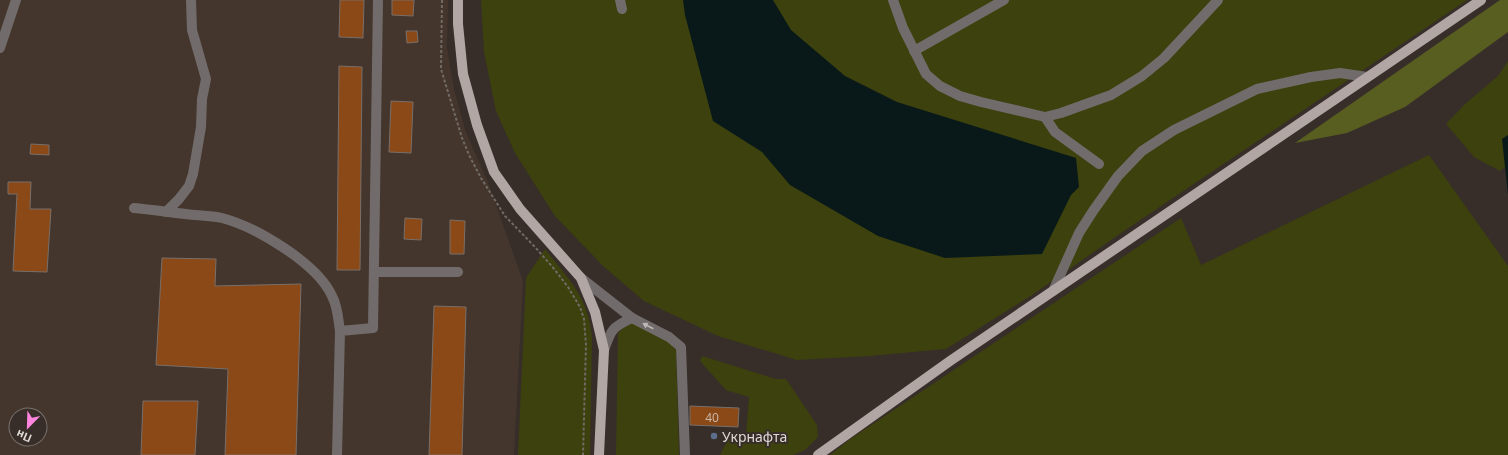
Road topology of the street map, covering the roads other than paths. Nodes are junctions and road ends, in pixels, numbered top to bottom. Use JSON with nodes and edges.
{"nodes":[{"id":1,"x":16,"y":0,"type":"edge"},
{"id":2,"x":191,"y":0,"type":"edge"},
{"id":3,"x":378,"y":0,"type":"edge"},
{"id":4,"x":458,"y":0,"type":"edge"},
{"id":5,"x":893,"y":0,"type":"edge"},
{"id":6,"x":1004,"y":0,"type":"edge"},
{"id":7,"x":1218,"y":0,"type":"edge"},
{"id":8,"x":1481,"y":0,"type":"edge"},
{"id":9,"x":0,"y":48,"type":"edge"},
{"id":10,"x":914,"y":51,"type":"junction"},
{"id":11,"x":1367,"y":77,"type":"junction"},
{"id":12,"x":1045,"y":117,"type":"junction"},
{"id":13,"x":1099,"y":164,"type":"dead end"},
{"id":14,"x":134,"y":208,"type":"dead end"},
{"id":15,"x":166,"y":212,"type":"junction"},
{"id":16,"x":374,"y":272,"type":"junction"},
{"id":17,"x":458,"y":272,"type":"dead end"},
{"id":18,"x":581,"y":278,"type":"junction"},
{"id":19,"x":1052,"y":291,"type":"junction"},
{"id":20,"x":632,"y":318,"type":"junction"},
{"id":21,"x":340,"y":331,"type":"junction"},
{"id":22,"x":604,"y":350,"type":"junction"},
{"id":23,"x":337,"y":455,"type":"edge"},
{"id":24,"x":599,"y":455,"type":"edge"},
{"id":25,"x":685,"y":455,"type":"edge"},
{"id":26,"x":818,"y":455,"type":"edge"}],
"edges":[{"from":1,"to":9,"type":"lane"},
{"from":2,"to":15,"type":"lane"},
{"from":3,"to":16,"type":"lane"},
{"from":4,"to":18,"type":"main road"},
{"from":5,"to":10,"type":"lane"},
{"from":6,"to":10,"type":"lane"},
{"from":7,"to":12,"type":"lane"},
{"from":8,"to":11,"type":"main road"},
{"from":10,"to":12,"type":"lane"},
{"from":11,"to":19,"type":"main road"},
{"from":11,"to":19,"type":"lane"},
{"from":12,"to":13,"type":"lane"},
{"from":14,"to":15,"type":"lane"},
{"from":15,"to":21,"type":"lane"},
{"from":16,"to":17,"type":"lane"},
{"from":16,"to":21,"type":"lane"},
{"from":18,"to":20,"type":"lane"},
{"from":18,"to":22,"type":"main road"},
{"from":19,"to":26,"type":"main road"},
{"from":20,"to":22,"type":"lane"},
{"from":25,"to":20,"type":"lane","one_way":true},
{"from":21,"to":23,"type":"lane"},
{"from":22,"to":24,"type":"main road"}]}
